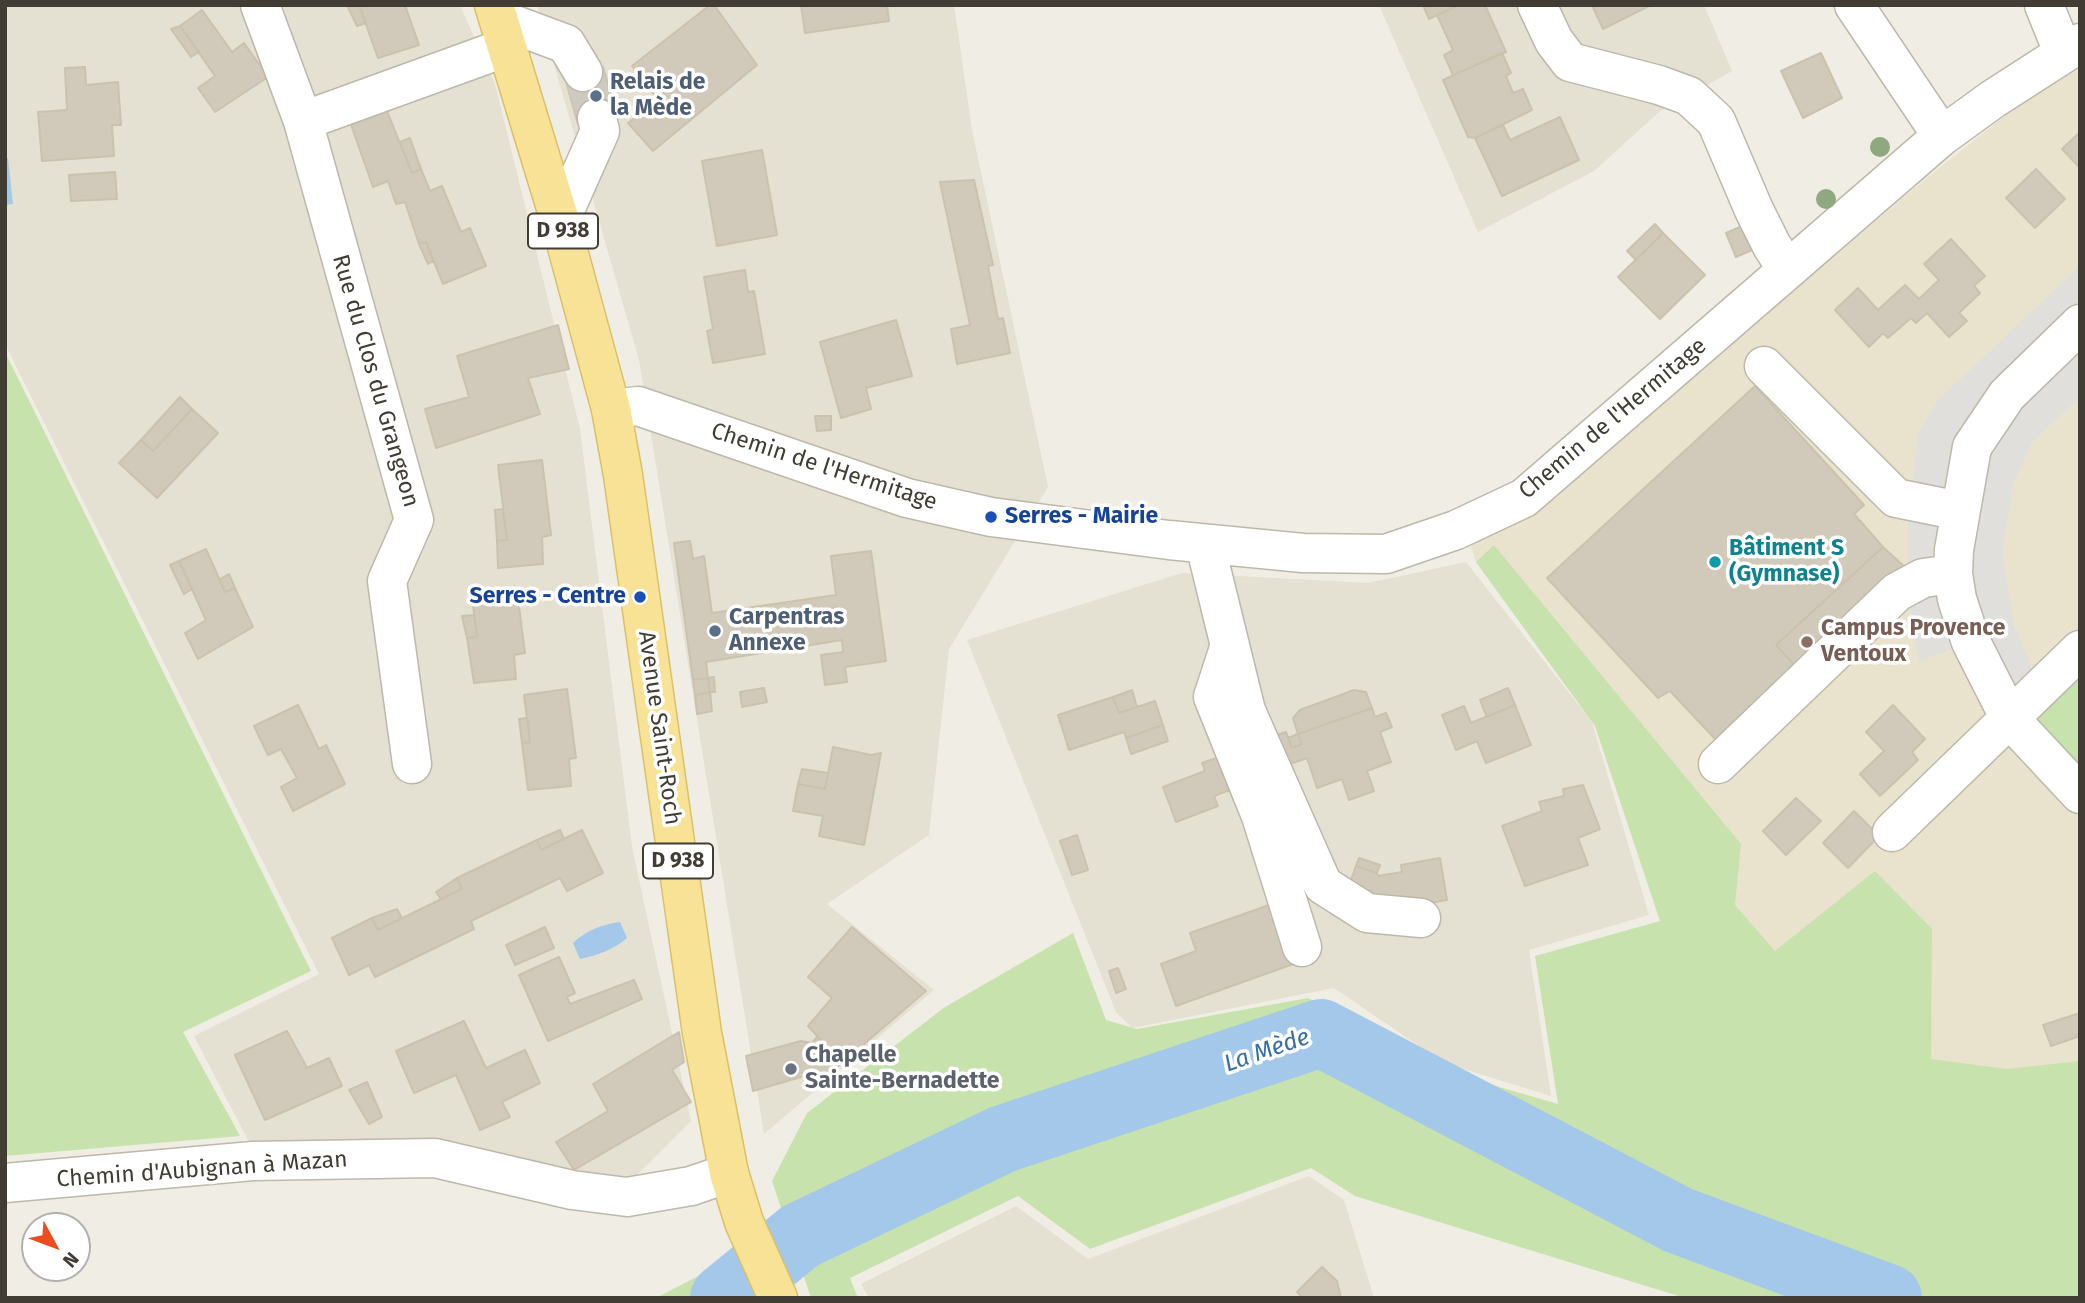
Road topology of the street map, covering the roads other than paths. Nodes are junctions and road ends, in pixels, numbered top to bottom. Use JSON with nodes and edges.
{"nodes":[{"id":1,"x":260,"y":5,"type":"edge"},
{"id":2,"x":1537,"y":5,"type":"edge"},
{"id":3,"x":1854,"y":5,"type":"edge"},
{"id":4,"x":2044,"y":5,"type":"edge"},
{"id":5,"x":500,"y":24,"type":"edge"},
{"id":6,"x":2071,"y":48,"type":"edge"},
{"id":7,"x":583,"y":72,"type":"tunnel mouth"},
{"id":8,"x":597,"y":118,"type":"tunnel mouth"},
{"id":9,"x":303,"y":121,"type":"junction"},
{"id":10,"x":1942,"y":136,"type":"junction"},
{"id":11,"x":560,"y":221,"type":"junction"},
{"id":12,"x":1787,"y":269,"type":"junction"},
{"id":13,"x":2080,"y":324,"type":"edge"},
{"id":14,"x":1765,"y":366,"type":"dead end"},
{"id":15,"x":611,"y":409,"type":"junction"},
{"id":16,"x":1960,"y":511,"type":"junction"},
{"id":17,"x":1205,"y":544,"type":"junction"},
{"id":18,"x":1953,"y":574,"type":"junction"},
{"id":19,"x":1230,"y":645,"type":"junction"},
{"id":20,"x":2080,"y":650,"type":"edge"},
{"id":21,"x":2010,"y":719,"type":"junction"},
{"id":22,"x":412,"y":764,"type":"dead end"},
{"id":23,"x":1718,"y":764,"type":"dead end"},
{"id":24,"x":2080,"y":794,"type":"edge"},
{"id":25,"x":1892,"y":832,"type":"dead end"},
{"id":26,"x":1421,"y":918,"type":"dead end"},
{"id":27,"x":1303,"y":947,"type":"dead end"},
{"id":28,"x":729,"y":1173,"type":"junction"},
{"id":29,"x":5,"y":1183,"type":"edge"},
{"id":30,"x":776,"y":1294,"type":"edge"}],
"edges":[{"from":1,"to":9,"type":"street","name":"Rue du Clos du Grangeon"},
{"from":2,"to":12,"type":"street"},
{"from":3,"to":10,"type":"street"},
{"from":4,"to":6,"type":"street"},
{"from":5,"to":7,"type":"street"},
{"from":5,"to":9,"type":"street"},
{"from":5,"to":11,"type":"main road","name":"Avenue Saint-Roch","number":"D 938"},
{"from":6,"to":10,"type":"street","name":"Chemin de l'Hermitage"},
{"from":8,"to":11,"type":"street"},
{"from":9,"to":22,"type":"street","name":"Rue du Clos du Grangeon"},
{"from":10,"to":12,"type":"street","name":"Chemin de l'Hermitage"},
{"from":11,"to":15,"type":"main road","name":"Avenue Saint-Roch","number":"D 938"},
{"from":12,"to":17,"type":"street","name":"Chemin de l'Hermitage"},
{"from":13,"to":16,"type":"street"},
{"from":14,"to":16,"type":"street"},
{"from":15,"to":17,"type":"street","name":"Chemin de l'Hermitage"},
{"from":15,"to":28,"type":"main road","name":"Avenue Saint-Roch","number":"D 938"},
{"from":16,"to":18,"type":"street"},
{"from":17,"to":19,"type":"street"},
{"from":18,"to":21,"type":"street"},
{"from":18,"to":23,"type":"street"},
{"from":19,"to":26,"type":"street"},
{"from":19,"to":27,"type":"street"},
{"from":20,"to":21,"type":"street"},
{"from":21,"to":24,"type":"street"},
{"from":21,"to":25,"type":"street"},
{"from":28,"to":29,"type":"street","name":"Chemin d'Aubignan à Mazan"},
{"from":28,"to":30,"type":"main road","name":"Avenue Saint-Roch","number":"D 938"}]}
